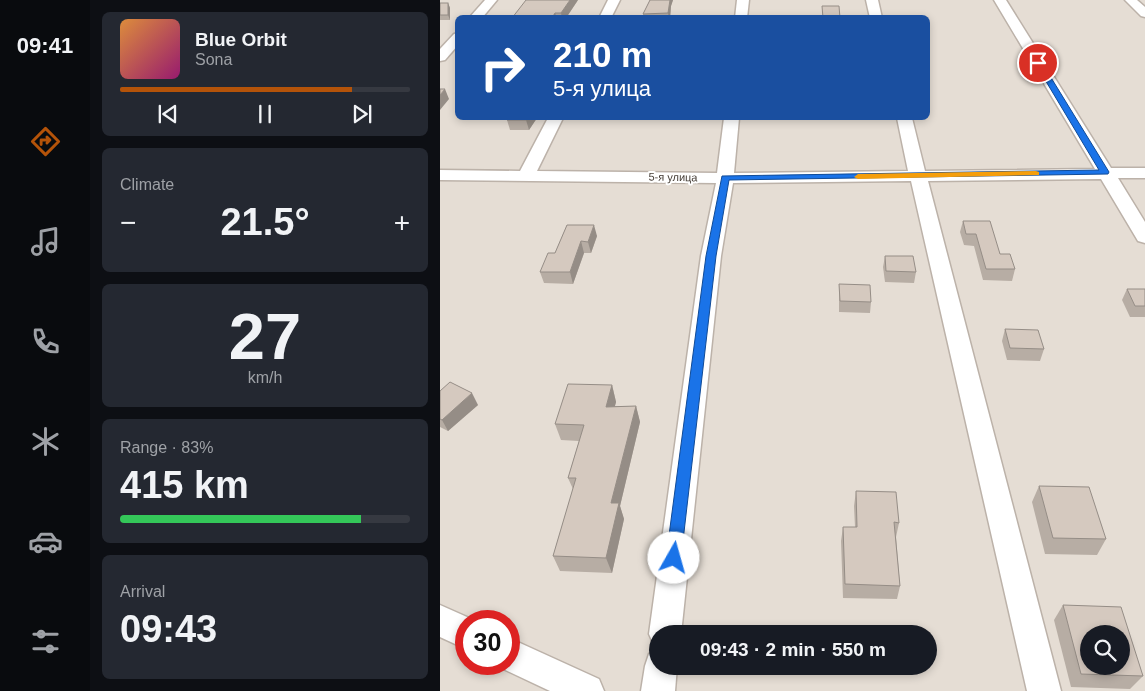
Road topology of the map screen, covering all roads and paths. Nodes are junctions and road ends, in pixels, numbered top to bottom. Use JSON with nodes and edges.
{"nodes":[{"id":1,"x":491,"y":0,"type":"edge"},
{"id":2,"x":614,"y":0,"type":"edge"},
{"id":3,"x":743,"y":0,"type":"edge"},
{"id":4,"x":872,"y":0,"type":"edge"},
{"id":5,"x":1000,"y":0,"type":"edge"},
{"id":6,"x":1131,"y":0,"type":"edge"},
{"id":7,"x":1145,"y":14,"type":"edge"},
{"id":8,"x":478,"y":15,"type":"edge"},
{"id":9,"x":606,"y":15,"type":"edge"},
{"id":10,"x":741,"y":15,"type":"edge"},
{"id":11,"x":875,"y":15,"type":"edge"},
{"id":12,"x":455,"y":40,"type":"edge"},
{"id":13,"x":440,"y":57,"type":"edge"},
{"id":14,"x":554,"y":120,"type":"edge"},
{"id":15,"x":731,"y":120,"type":"edge"},
{"id":16,"x":905,"y":120,"type":"edge"},
{"id":17,"x":1105,"y":172,"type":"junction"},
{"id":18,"x":1145,"y":173,"type":"edge"},
{"id":19,"x":440,"y":175,"type":"edge"},
{"id":20,"x":526,"y":176,"type":"junction"},
{"id":21,"x":920,"y":176,"type":"junction"},
{"id":22,"x":725,"y":178,"type":"junction"},
{"id":23,"x":1145,"y":237,"type":"edge"},
{"id":24,"x":440,"y":621,"type":"edge"},
{"id":25,"x":666,"y":625,"type":"edge"},
{"id":26,"x":455,"y":628,"type":"edge"},
{"id":27,"x":520,"y":659,"type":"edge"},
{"id":28,"x":660,"y":675,"type":"edge"},
{"id":29,"x":587,"y":691,"type":"edge"},
{"id":30,"x":658,"y":691,"type":"edge"},
{"id":31,"x":1044,"y":691,"type":"edge"}],
"edges":[{"from":1,"to":8,"type":"street"},
{"from":2,"to":9,"type":"street"},
{"from":3,"to":10,"type":"street"},
{"from":4,"to":11,"type":"street"},
{"from":5,"to":17,"type":"street"},
{"from":6,"to":7,"type":"street"},
{"from":12,"to":13,"type":"street"},
{"from":14,"to":20,"type":"street"},
{"from":15,"to":22,"type":"street"},
{"from":16,"to":21,"type":"street"},
{"from":17,"to":18,"type":"street","name":"5-я улица"},
{"from":17,"to":21,"type":"street","name":"5-я улица"},
{"from":17,"to":23,"type":"street"},
{"from":19,"to":20,"type":"street","name":"5-я улица"},
{"from":20,"to":22,"type":"street","name":"5-я улица"},
{"from":21,"to":22,"type":"street","name":"5-я улица"},
{"from":21,"to":31,"type":"street"},
{"from":22,"to":25,"type":"street"},
{"from":24,"to":26,"type":"street"},
{"from":27,"to":29,"type":"street"},
{"from":28,"to":30,"type":"street"}]}
